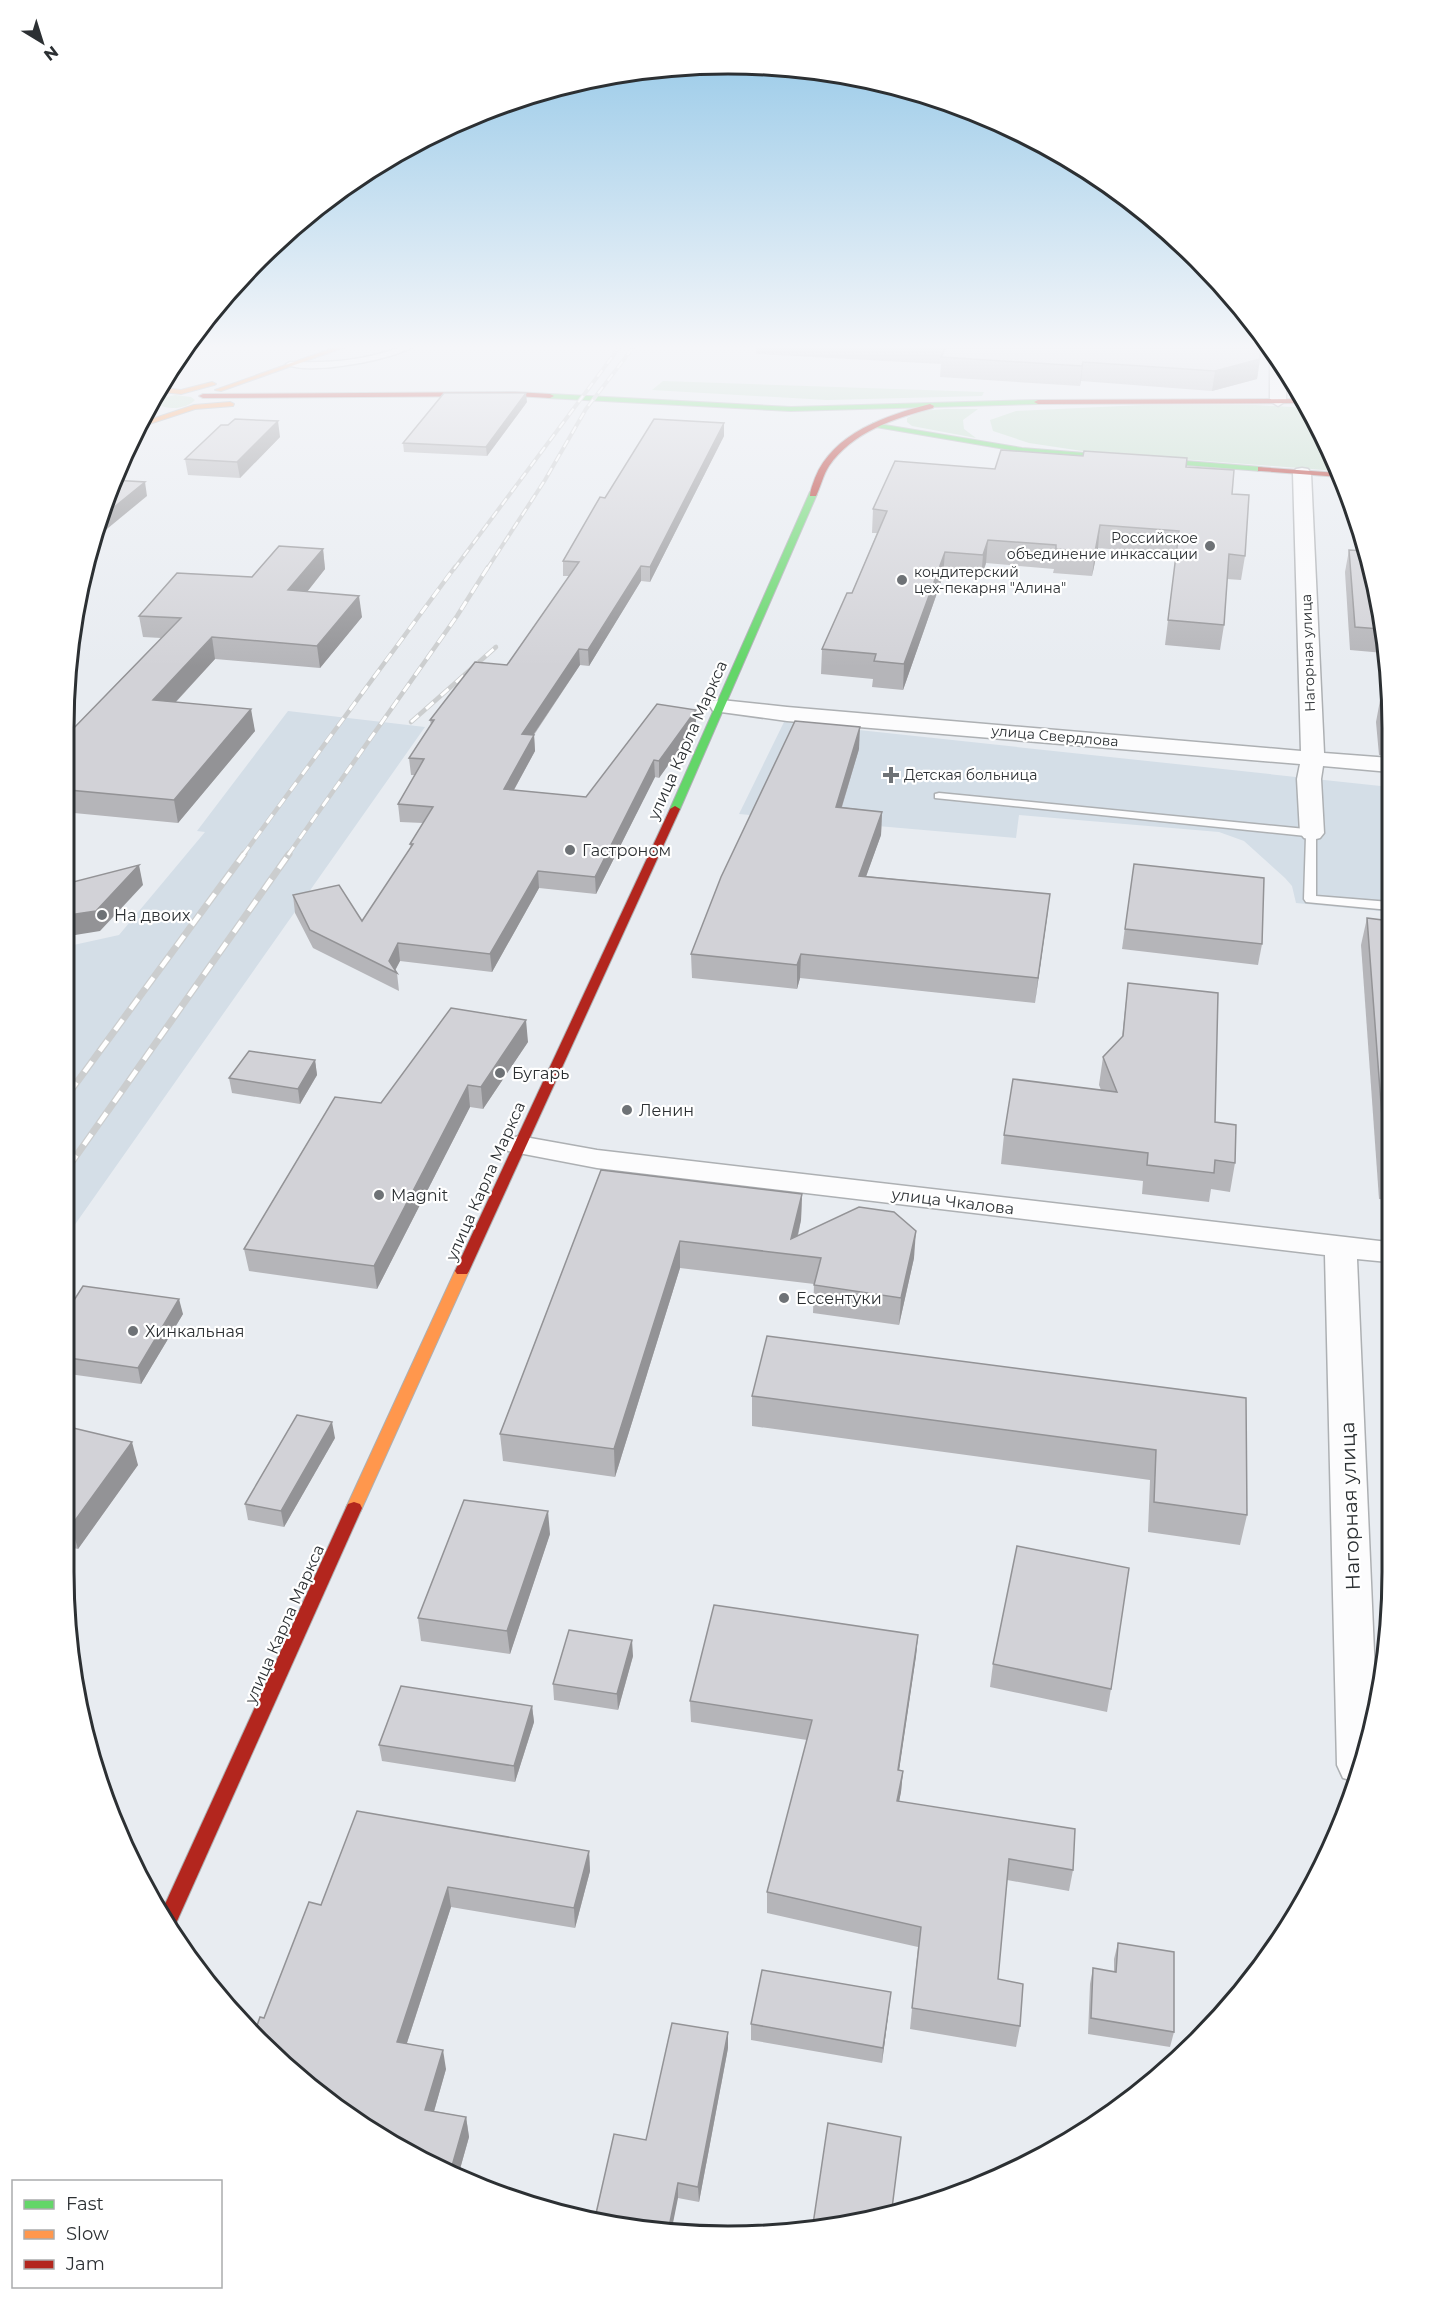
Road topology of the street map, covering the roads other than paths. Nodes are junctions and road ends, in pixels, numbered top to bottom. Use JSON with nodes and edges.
{"nodes":[{"id":1,"x":835,"y":452,"type":"edge"},
{"id":2,"x":1050,"y":452,"type":"edge"},
{"id":3,"x":1302,"y":473,"type":"junction"},
{"id":4,"x":1331,"y":475,"type":"edge"},
{"id":5,"x":721,"y":706,"type":"junction"},
{"id":6,"x":1313,"y":758,"type":"junction"},
{"id":7,"x":1382,"y":764,"type":"edge"},
{"id":8,"x":939,"y":796,"type":"dead end"},
{"id":9,"x":1312,"y":833,"type":"junction"},
{"id":10,"x":1382,"y":905,"type":"edge"},
{"id":11,"x":519,"y":1146,"type":"junction"},
{"id":12,"x":1341,"y":1246,"type":"junction"},
{"id":13,"x":1382,"y":1251,"type":"edge"},
{"id":14,"x":1357,"y":1747,"type":"edge"},
{"id":15,"x":170,"y":1915,"type":"edge"}],
"edges":[{"from":1,"to":5,"type":"street","name":"улица Карла Маркса"},
{"from":2,"to":3,"type":"street"},
{"from":3,"to":4,"type":"street"},
{"from":3,"to":6,"type":"street","name":"Нагорная улица"},
{"from":5,"to":6,"type":"street","name":"улица Свердлова"},
{"from":5,"to":11,"type":"street","name":"улица Карла Маркса"},
{"from":6,"to":7,"type":"street","name":"улица Свердлова"},
{"from":6,"to":9,"type":"street","name":"Нагорная улица"},
{"from":8,"to":9,"type":"lane"},
{"from":9,"to":10,"type":"lane"},
{"from":11,"to":12,"type":"street","name":"улица Чкалова"},
{"from":11,"to":15,"type":"street","name":"улица Карла Маркса"},
{"from":12,"to":13,"type":"street","name":"улица Чкалова"},
{"from":12,"to":14,"type":"street","name":"Нагорная улица"}]}
